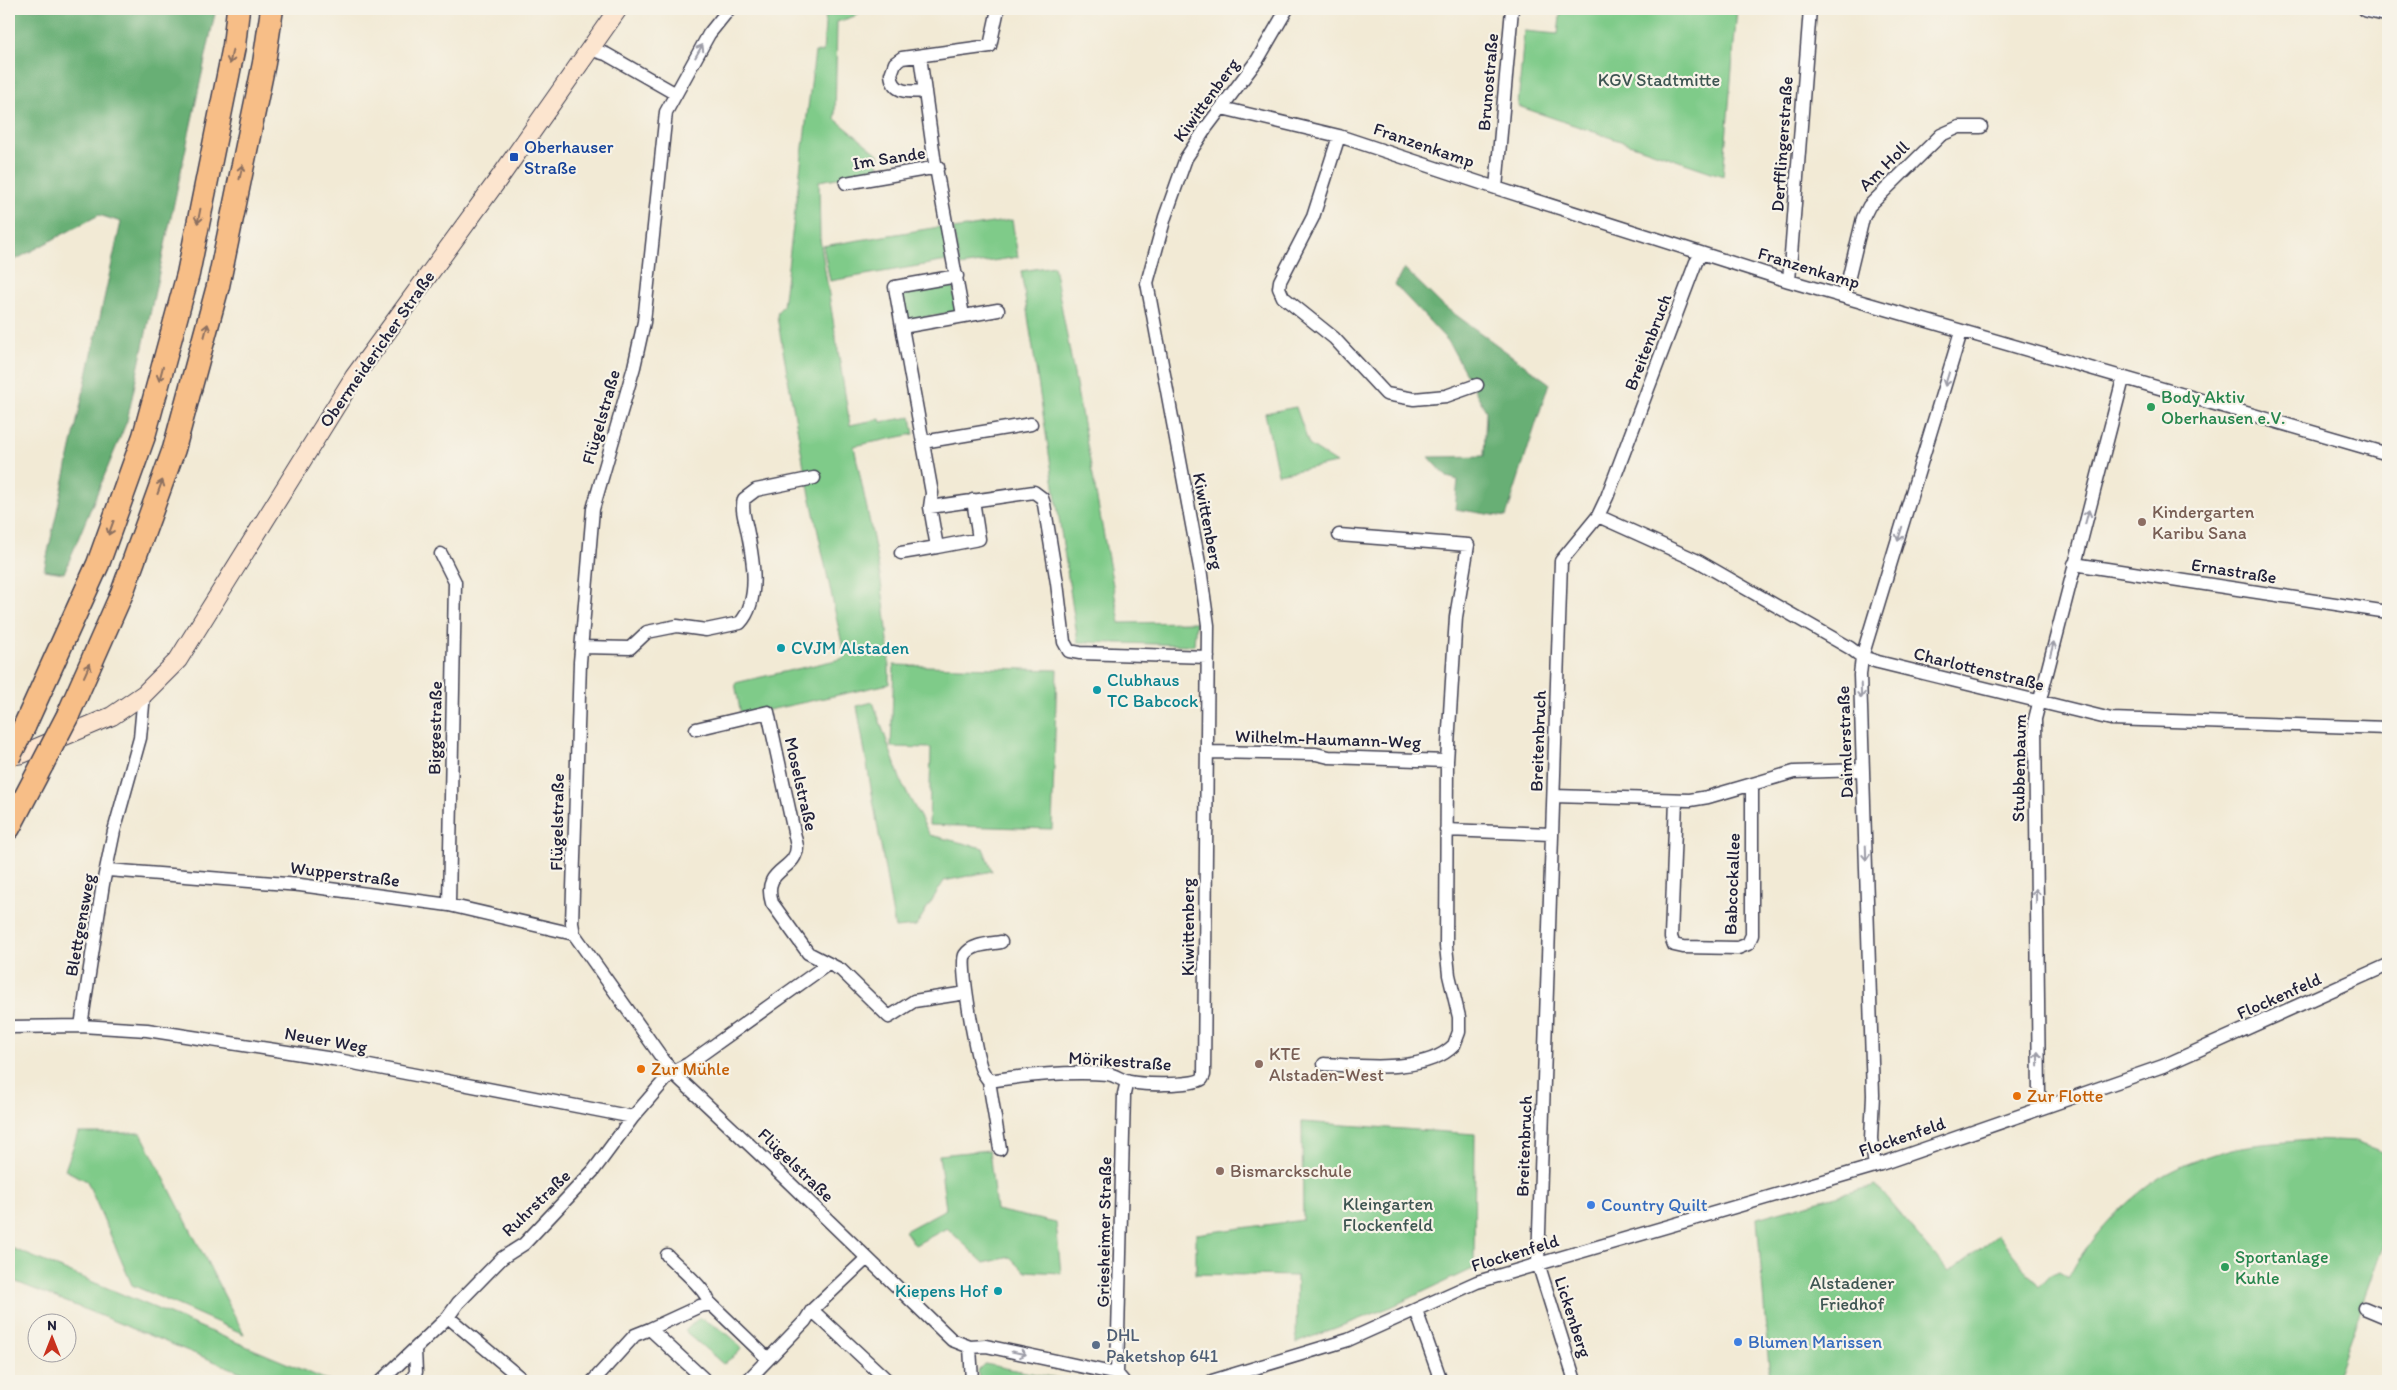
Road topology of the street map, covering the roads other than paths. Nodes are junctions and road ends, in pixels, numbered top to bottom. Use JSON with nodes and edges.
{"nodes":[{"id":1,"x":238,"y":9,"type":"edge"},
{"id":2,"x":272,"y":9,"type":"edge"},
{"id":3,"x":618,"y":9,"type":"edge"},
{"id":4,"x":729,"y":9,"type":"edge"},
{"id":5,"x":998,"y":9,"type":"edge"},
{"id":6,"x":1287,"y":9,"type":"edge"},
{"id":7,"x":1512,"y":9,"type":"edge"},
{"id":8,"x":1810,"y":9,"type":"edge"},
{"id":9,"x":2366,"y":9,"type":"edge"},
{"id":10,"x":2388,"y":14,"type":"edge"},
{"id":11,"x":589,"y":49,"type":"junction"},
{"id":12,"x":920,"y":56,"type":"junction"},
{"id":13,"x":925,"y":91,"type":"junction"},
{"id":14,"x":676,"y":94,"type":"junction"},
{"id":15,"x":1222,"y":108,"type":"junction"},
{"id":16,"x":1981,"y":127,"type":"dead end"},
{"id":17,"x":1339,"y":136,"type":"junction"},
{"id":18,"x":938,"y":168,"type":"junction"},
{"id":19,"x":846,"y":183,"type":"dead end"},
{"id":20,"x":1496,"y":188,"type":"junction"},
{"id":21,"x":1702,"y":254,"type":"junction"},
{"id":22,"x":957,"y":276,"type":"junction"},
{"id":23,"x":1789,"y":281,"type":"junction"},
{"id":24,"x":1844,"y":297,"type":"junction"},
{"id":25,"x":998,"y":310,"type":"dead end"},
{"id":26,"x":963,"y":315,"type":"junction"},
{"id":27,"x":902,"y":327,"type":"junction"},
{"id":28,"x":1960,"y":332,"type":"junction"},
{"id":29,"x":2123,"y":379,"type":"junction"},
{"id":30,"x":1477,"y":385,"type":"dead end"},
{"id":31,"x":1031,"y":424,"type":"dead end"},
{"id":32,"x":923,"y":442,"type":"junction"},
{"id":33,"x":2388,"y":454,"type":"edge"},
{"id":34,"x":814,"y":478,"type":"dead end"},
{"id":35,"x":973,"y":500,"type":"junction"},
{"id":36,"x":930,"y":507,"type":"junction"},
{"id":37,"x":1598,"y":516,"type":"junction"},
{"id":38,"x":1339,"y":535,"type":"dead end"},
{"id":39,"x":937,"y":547,"type":"junction"},
{"id":40,"x":901,"y":553,"type":"dead end"},
{"id":41,"x":441,"y":554,"type":"dead end"},
{"id":42,"x":2074,"y":564,"type":"junction"},
{"id":43,"x":2388,"y":612,"type":"edge"},
{"id":44,"x":582,"y":647,"type":"junction"},
{"id":45,"x":1208,"y":657,"type":"junction"},
{"id":46,"x":1862,"y":657,"type":"junction"},
{"id":47,"x":144,"y":694,"type":"junction"},
{"id":48,"x":2038,"y":701,"type":"junction"},
{"id":49,"x":2388,"y":728,"type":"edge"},
{"id":50,"x":696,"y":729,"type":"dead end"},
{"id":51,"x":1207,"y":752,"type":"junction"},
{"id":52,"x":9,"y":757,"type":"edge"},
{"id":53,"x":1447,"y":761,"type":"junction"},
{"id":54,"x":1864,"y":770,"type":"junction"},
{"id":55,"x":1752,"y":784,"type":"junction"},
{"id":56,"x":1554,"y":796,"type":"junction"},
{"id":57,"x":1676,"y":800,"type":"junction"},
{"id":58,"x":9,"y":828,"type":"edge"},
{"id":59,"x":1446,"y":830,"type":"junction"},
{"id":60,"x":1551,"y":834,"type":"junction"},
{"id":61,"x":108,"y":870,"type":"junction"},
{"id":62,"x":449,"y":905,"type":"junction"},
{"id":63,"x":574,"y":934,"type":"junction"},
{"id":64,"x":1001,"y":942,"type":"dead end"},
{"id":65,"x":828,"y":964,"type":"junction"},
{"id":66,"x":2388,"y":965,"type":"edge"},
{"id":67,"x":966,"y":993,"type":"junction"},
{"id":68,"x":81,"y":1026,"type":"junction"},
{"id":69,"x":9,"y":1027,"type":"edge"},
{"id":70,"x":1324,"y":1064,"type":"dead end"},
{"id":71,"x":672,"y":1072,"type":"junction"},
{"id":72,"x":1202,"y":1079,"type":"joint"},
{"id":73,"x":989,"y":1081,"type":"junction"},
{"id":74,"x":1127,"y":1081,"type":"junction"},
{"id":75,"x":2041,"y":1107,"type":"junction"},
{"id":76,"x":633,"y":1117,"type":"junction"},
{"id":77,"x":1000,"y":1149,"type":"dead end"},
{"id":78,"x":1875,"y":1166,"type":"junction"},
{"id":79,"x":667,"y":1256,"type":"dead end"},
{"id":80,"x":867,"y":1258,"type":"junction"},
{"id":81,"x":1538,"y":1263,"type":"junction"},
{"id":82,"x":709,"y":1303,"type":"junction"},
{"id":83,"x":2364,"y":1308,"type":"dead end"},
{"id":84,"x":812,"y":1310,"type":"junction"},
{"id":85,"x":1416,"y":1310,"type":"junction"},
{"id":86,"x":448,"y":1317,"type":"junction"},
{"id":87,"x":2388,"y":1318,"type":"edge"},
{"id":88,"x":650,"y":1329,"type":"junction"},
{"id":89,"x":970,"y":1347,"type":"junction"},
{"id":90,"x":415,"y":1350,"type":"junction"},
{"id":91,"x":768,"y":1359,"type":"junction"},
{"id":92,"x":1120,"y":1378,"type":"edge"},
{"id":93,"x":382,"y":1381,"type":"edge"},
{"id":94,"x":411,"y":1381,"type":"edge"},
{"id":95,"x":524,"y":1381,"type":"edge"},
{"id":96,"x":593,"y":1381,"type":"edge"},
{"id":97,"x":706,"y":1381,"type":"edge"},
{"id":98,"x":747,"y":1381,"type":"edge"},
{"id":99,"x":888,"y":1381,"type":"edge"},
{"id":100,"x":972,"y":1381,"type":"edge"},
{"id":101,"x":1212,"y":1381,"type":"edge"},
{"id":102,"x":1441,"y":1381,"type":"edge"},
{"id":103,"x":1575,"y":1381,"type":"edge"}],
"edges":[{"from":1,"to":52,"type":"highway","one_way":true,"bridge":true},
{"from":58,"to":2,"type":"highway","one_way":true,"bridge":true},
{"from":3,"to":11,"type":"main road","name":"Obermeidericher Straße"},
{"from":14,"to":4,"type":"street","name":"Flügelstraße","one_way":true},
{"from":5,"to":12,"type":"street"},
{"from":6,"to":15,"type":"street","name":"Kiwittenberg"},
{"from":7,"to":20,"type":"street","name":"Brunostraße"},
{"from":8,"to":23,"type":"street","name":"Derfflingerstraße"},
{"from":9,"to":10,"type":"street"},
{"from":11,"to":14,"type":"street"},
{"from":11,"to":47,"type":"main road","name":"Obermeidericher Straße"},
{"from":12,"to":13,"type":"street","name":"Im Sande"},
{"from":12,"to":13,"type":"street"},
{"from":13,"to":18,"type":"street","name":"Im Sande"},
{"from":14,"to":44,"type":"street","name":"Flügelstraße"},
{"from":15,"to":17,"type":"street","name":"Franzenkamp"},
{"from":15,"to":45,"type":"street","name":"Kiwittenberg"},
{"from":16,"to":24,"type":"street","name":"Am Holl"},
{"from":17,"to":20,"type":"street","name":"Franzenkamp"},
{"from":17,"to":30,"type":"street"},
{"from":18,"to":19,"type":"street","name":"Im Sande"},
{"from":18,"to":22,"type":"street","name":"Im Sande"},
{"from":20,"to":21,"type":"street","name":"Franzenkamp"},
{"from":21,"to":23,"type":"street","name":"Franzenkamp"},
{"from":21,"to":37,"type":"street","name":"Breitenbruch"},
{"from":22,"to":26,"type":"street","name":"Im Sande"},
{"from":22,"to":27,"type":"street"},
{"from":23,"to":24,"type":"street","name":"Franzenkamp"},
{"from":24,"to":28,"type":"street","name":"Franzenkamp"},
{"from":25,"to":26,"type":"street"},
{"from":26,"to":27,"type":"street"},
{"from":27,"to":32,"type":"street"},
{"from":28,"to":29,"type":"street","name":"Franzenkamp"},
{"from":28,"to":46,"type":"street","name":"Daimlerstraße","one_way":true},
{"from":29,"to":33,"type":"street","name":"Franzenkamp"},
{"from":42,"to":29,"type":"street","name":"Stubbenbaum","one_way":true},
{"from":31,"to":32,"type":"street"},
{"from":32,"to":36,"type":"street"},
{"from":34,"to":44,"type":"street"},
{"from":35,"to":36,"type":"street"},
{"from":35,"to":39,"type":"street"},
{"from":35,"to":45,"type":"street"},
{"from":36,"to":39,"type":"street"},
{"from":37,"to":46,"type":"street","name":"Charlottenstraße"},
{"from":37,"to":56,"type":"street","name":"Breitenbruch"},
{"from":38,"to":53,"type":"street"},
{"from":39,"to":40,"type":"street"},
{"from":41,"to":62,"type":"street","name":"Biggestraße"},
{"from":42,"to":43,"type":"street","name":"Ernastraße"},
{"from":48,"to":42,"type":"street","name":"Stubbenbaum","one_way":true},
{"from":44,"to":63,"type":"street","name":"Flügelstraße"},
{"from":45,"to":51,"type":"street","name":"Kiwittenberg"},
{"from":46,"to":48,"type":"street","name":"Charlottenstraße"},
{"from":46,"to":54,"type":"street","name":"Daimlerstraße","one_way":true},
{"from":47,"to":52,"type":"main road","name":"Obermeidericher Straße"},
{"from":47,"to":61,"type":"street","name":"Blettgensweg"},
{"from":48,"to":49,"type":"street","name":"Charlottenstraße"},
{"from":75,"to":48,"type":"street","name":"Stubbenbaum","one_way":true},
{"from":50,"to":65,"type":"street","name":"Moselstraße"},
{"from":51,"to":53,"type":"street","name":"Wilhelm-Haumann-Weg"},
{"from":51,"to":72,"type":"street","name":"Kiwittenberg"},
{"from":53,"to":59,"type":"street"},
{"from":54,"to":55,"type":"street"},
{"from":54,"to":78,"type":"street","name":"Daimlerstraße","one_way":true},
{"from":55,"to":57,"type":"street"},
{"from":55,"to":57,"type":"street","name":"Babcockallee"},
{"from":56,"to":57,"type":"street"},
{"from":56,"to":60,"type":"street","name":"Breitenbruch"},
{"from":59,"to":60,"type":"street"},
{"from":59,"to":70,"type":"street"},
{"from":60,"to":81,"type":"street","name":"Breitenbruch"},
{"from":61,"to":62,"type":"street","name":"Wupperstraße"},
{"from":61,"to":68,"type":"street","name":"Blettgensweg"},
{"from":62,"to":63,"type":"street","name":"Wupperstraße"},
{"from":63,"to":71,"type":"street","name":"Flügelstraße"},
{"from":64,"to":67,"type":"street"},
{"from":65,"to":67,"type":"street","name":"Moselstraße"},
{"from":65,"to":71,"type":"street"},
{"from":66,"to":75,"type":"street","name":"Flockenfeld"},
{"from":67,"to":73,"type":"street"},
{"from":68,"to":69,"type":"street","name":"Neuer Weg"},
{"from":68,"to":76,"type":"street","name":"Neuer Weg"},
{"from":71,"to":76,"type":"street","name":"Ruhrstraße"},
{"from":71,"to":80,"type":"street","name":"Flügelstraße"},
{"from":72,"to":74,"type":"street","name":"Mörikestraße"},
{"from":73,"to":74,"type":"street","name":"Mörikestraße"},
{"from":73,"to":77,"type":"street"},
{"from":74,"to":92,"type":"street","name":"Griesheimer Straße"},
{"from":75,"to":78,"type":"street","name":"Flockenfeld"},
{"from":76,"to":86,"type":"street","name":"Ruhrstraße"},
{"from":78,"to":81,"type":"street","name":"Flockenfeld"},
{"from":79,"to":82,"type":"street"},
{"from":80,"to":84,"type":"street"},
{"from":80,"to":89,"type":"street","name":"Flügelstraße"},
{"from":81,"to":85,"type":"street","name":"Flockenfeld"},
{"from":81,"to":103,"type":"street","name":"Lickenberg"},
{"from":82,"to":88,"type":"street"},
{"from":82,"to":91,"type":"street"},
{"from":83,"to":87,"type":"street"},
{"from":84,"to":91,"type":"street"},
{"from":84,"to":99,"type":"street"},
{"from":85,"to":101,"type":"street","name":"Flockenfeld"},
{"from":85,"to":102,"type":"street"},
{"from":86,"to":90,"type":"street","name":"Ruhrstraße"},
{"from":86,"to":95,"type":"street"},
{"from":88,"to":96,"type":"street"},
{"from":88,"to":97,"type":"street"},
{"from":89,"to":92,"type":"street","name":"Flügelstraße","one_way":true},
{"from":89,"to":100,"type":"street"},
{"from":90,"to":93,"type":"street","name":"Ruhrstraße"},
{"from":90,"to":94,"type":"street"},
{"from":91,"to":98,"type":"street"}]}
